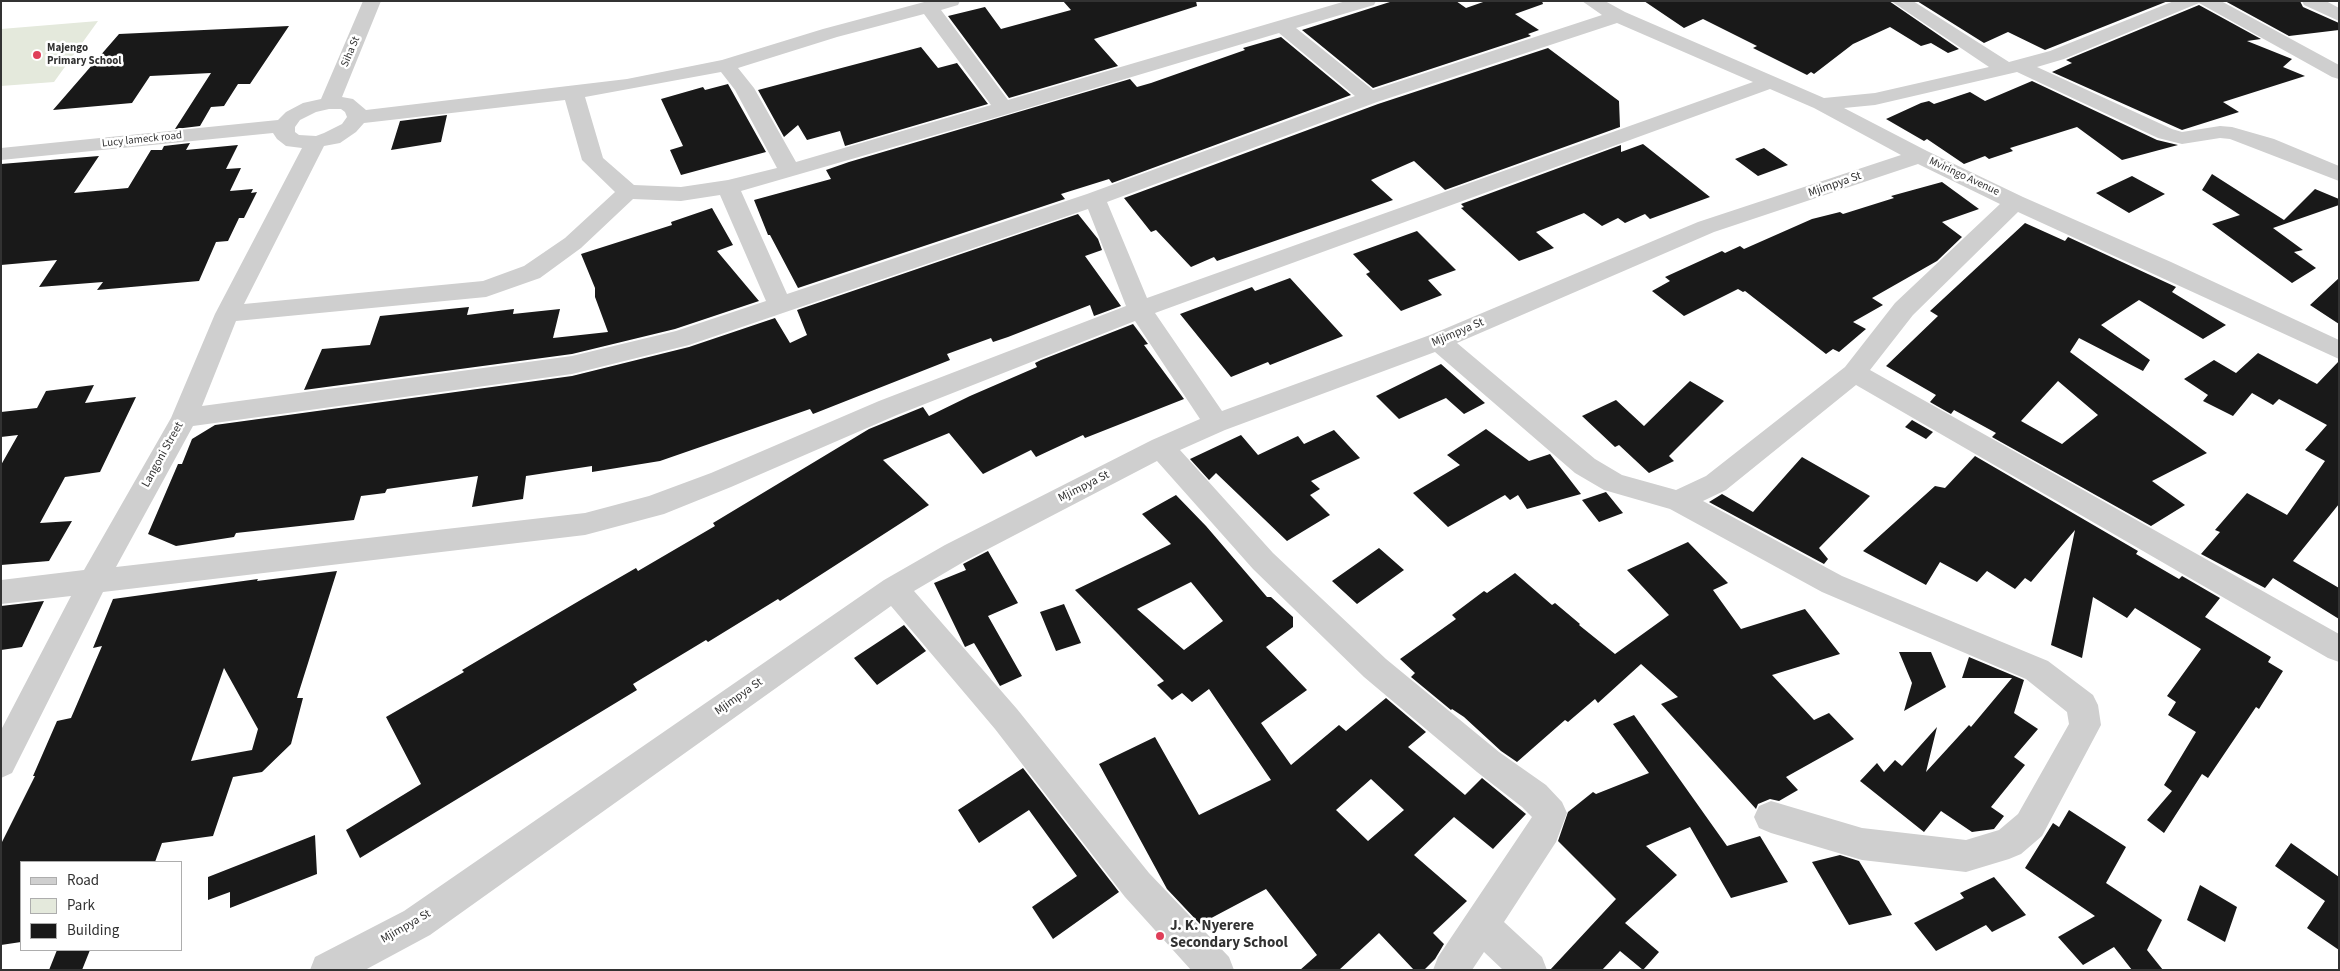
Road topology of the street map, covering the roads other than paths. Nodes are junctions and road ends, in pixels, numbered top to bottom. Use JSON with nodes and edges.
{"nodes":[{"id":1,"x":372,"y":1,"type":"edge"},
{"id":2,"x":951,"y":1,"type":"edge"},
{"id":3,"x":1367,"y":1,"type":"edge"},
{"id":4,"x":1591,"y":1,"type":"edge"},
{"id":5,"x":1900,"y":1,"type":"edge"},
{"id":6,"x":2191,"y":1,"type":"edge"},
{"id":7,"x":2207,"y":1,"type":"edge"},
{"id":8,"x":2311,"y":1,"type":"edge"},
{"id":9,"x":929,"y":7,"type":"junction"},
{"id":10,"x":2339,"y":15,"type":"edge"},
{"id":11,"x":1618,"y":16,"type":"junction"},
{"id":12,"x":1282,"y":26,"type":"junction"},
{"id":13,"x":726,"y":65,"type":"junction"},
{"id":14,"x":2012,"y":68,"type":"junction"},
{"id":15,"x":2339,"y":73,"type":"edge"},
{"id":16,"x":1768,"y":83,"type":"junction"},
{"id":17,"x":573,"y":93,"type":"junction"},
{"id":18,"x":1370,"y":98,"type":"junction"},
{"id":19,"x":329,"y":103,"type":"junction"},
{"id":20,"x":1821,"y":104,"type":"junction"},
{"id":21,"x":1004,"y":109,"type":"junction"},
{"id":22,"x":357,"y":117,"type":"junction"},
{"id":23,"x":284,"y":126,"type":"junction"},
{"id":24,"x":316,"y":142,"type":"junction"},
{"id":25,"x":1,"y":154,"type":"edge"},
{"id":26,"x":1919,"y":156,"type":"junction"},
{"id":27,"x":790,"y":171,"type":"junction"},
{"id":28,"x":2339,"y":174,"type":"edge"},
{"id":29,"x":728,"y":187,"type":"junction"},
{"id":30,"x":628,"y":192,"type":"junction"},
{"id":31,"x":1095,"y":199,"type":"junction"},
{"id":32,"x":2015,"y":202,"type":"junction"},
{"id":33,"x":780,"y":307,"type":"junction"},
{"id":34,"x":1140,"y":310,"type":"junction"},
{"id":35,"x":227,"y":314,"type":"junction"},
{"id":36,"x":1439,"y":341,"type":"junction"},
{"id":37,"x":2339,"y":350,"type":"edge"},
{"id":38,"x":1854,"y":373,"type":"junction"},
{"id":39,"x":184,"y":418,"type":"junction"},
{"id":40,"x":1216,"y":423,"type":"junction"},
{"id":41,"x":1161,"y":447,"type":"junction"},
{"id":42,"x":1678,"y":501,"type":"junction"},
{"id":43,"x":93,"y":582,"type":"junction"},
{"id":44,"x":894,"y":588,"type":"junction"},
{"id":45,"x":1,"y":592,"type":"edge"},
{"id":46,"x":2339,"y":650,"type":"edge"},
{"id":47,"x":1,"y":763,"type":"edge"},
{"id":48,"x":1771,"y":817,"type":"dead end"},
{"id":49,"x":1482,"y":926,"type":"junction"},
{"id":50,"x":328,"y":970,"type":"edge"},
{"id":51,"x":1216,"y":970,"type":"edge"},
{"id":52,"x":1451,"y":970,"type":"edge"},
{"id":53,"x":1529,"y":970,"type":"edge"}],
"edges":[{"from":1,"to":19,"type":"street","name":"Siha St"},
{"from":2,"to":9,"type":"street"},
{"from":3,"to":12,"type":"street"},
{"from":4,"to":11,"type":"street","name":"Mviringo Avenue"},
{"from":5,"to":14,"type":"street"},
{"from":6,"to":14,"type":"street"},
{"from":7,"to":15,"type":"street"},
{"from":8,"to":10,"type":"street"},
{"from":9,"to":13,"type":"street"},
{"from":9,"to":21,"type":"street"},
{"from":11,"to":16,"type":"street","name":"Mviringo Avenue"},
{"from":11,"to":18,"type":"street"},
{"from":12,"to":18,"type":"street"},
{"from":12,"to":21,"type":"street"},
{"from":13,"to":17,"type":"street"},
{"from":13,"to":27,"type":"street"},
{"from":14,"to":20,"type":"street"},
{"from":14,"to":28,"type":"street"},
{"from":16,"to":20,"type":"street","name":"Mviringo Avenue"},
{"from":16,"to":34,"type":"street"},
{"from":17,"to":22,"type":"street"},
{"from":17,"to":30,"type":"street"},
{"from":18,"to":31,"type":"street"},
{"from":19,"to":22,"type":"street"},
{"from":19,"to":23,"type":"street"},
{"from":20,"to":26,"type":"street","name":"Mviringo Avenue"},
{"from":21,"to":27,"type":"street"},
{"from":22,"to":24,"type":"street"},
{"from":23,"to":24,"type":"street"},
{"from":23,"to":25,"type":"street","name":"Lucy lameck road"},
{"from":24,"to":35,"type":"street","name":"Langoni Street"},
{"from":26,"to":32,"type":"street","name":"Mviringo Avenue"},
{"from":26,"to":36,"type":"street","name":"Mjimpya St"},
{"from":27,"to":29,"type":"street"},
{"from":29,"to":30,"type":"street"},
{"from":29,"to":33,"type":"street"},
{"from":30,"to":35,"type":"street"},
{"from":31,"to":33,"type":"street"},
{"from":31,"to":34,"type":"street"},
{"from":32,"to":37,"type":"street","name":"Mviringo Avenue"},
{"from":32,"to":38,"type":"street"},
{"from":33,"to":39,"type":"street"},
{"from":34,"to":40,"type":"street"},
{"from":34,"to":43,"type":"street"},
{"from":35,"to":39,"type":"street","name":"Langoni Street"},
{"from":36,"to":40,"type":"street","name":"Mjimpya St"},
{"from":36,"to":42,"type":"street"},
{"from":38,"to":42,"type":"street"},
{"from":38,"to":46,"type":"street"},
{"from":39,"to":43,"type":"street","name":"Langoni Street"},
{"from":40,"to":41,"type":"street","name":"Mjimpya St"},
{"from":41,"to":44,"type":"street","name":"Mjimpya St"},
{"from":41,"to":49,"type":"street"},
{"from":42,"to":48,"type":"street"},
{"from":43,"to":45,"type":"street"},
{"from":43,"to":47,"type":"street","name":"Langoni Street"},
{"from":44,"to":50,"type":"street","name":"Mjimpya St"},
{"from":44,"to":51,"type":"street"},
{"from":49,"to":52,"type":"street"},
{"from":49,"to":53,"type":"street"}]}
